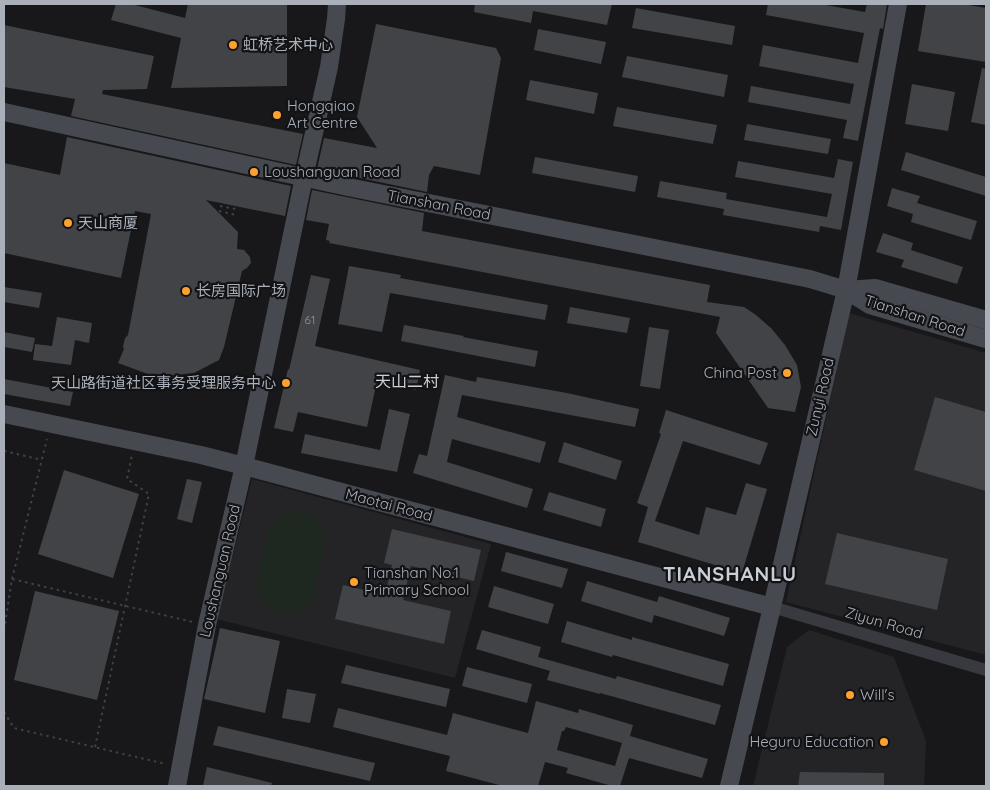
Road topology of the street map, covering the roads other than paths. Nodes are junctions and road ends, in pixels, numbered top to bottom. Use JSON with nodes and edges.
{"nodes":[{"id":1,"x":337,"y":4,"type":"edge"},
{"id":2,"x":898,"y":4,"type":"edge"},
{"id":3,"x":4,"y":112,"type":"edge"},
{"id":4,"x":304,"y":177,"type":"junction"},
{"id":5,"x":846,"y":290,"type":"junction"},
{"id":6,"x":986,"y":320,"type":"edge"},
{"id":7,"x":986,"y":339,"type":"edge"},
{"id":8,"x":4,"y":414,"type":"edge"},
{"id":9,"x":244,"y":466,"type":"junction"},
{"id":10,"x":772,"y":607,"type":"junction"},
{"id":11,"x":986,"y":670,"type":"edge"},
{"id":12,"x":177,"y":786,"type":"edge"},
{"id":13,"x":729,"y":786,"type":"edge"}],
"edges":[{"from":1,"to":4,"type":"street","name":"Loushanguan Road"},
{"from":2,"to":5,"type":"street","name":"Zunyi Road"},
{"from":3,"to":4,"type":"street","name":"Tianshan Road"},
{"from":4,"to":5,"type":"street","name":"Tianshan Road"},
{"from":4,"to":9,"type":"street","name":"Loushanguan Road"},
{"from":5,"to":6,"type":"street","name":"Tianshan Road"},
{"from":5,"to":7,"type":"street","name":"Tianshan Road"},
{"from":5,"to":10,"type":"street","name":"Zunyi Road"},
{"from":8,"to":9,"type":"street","name":"Maotai Road"},
{"from":9,"to":10,"type":"street","name":"Maotai Road"},
{"from":9,"to":12,"type":"street","name":"Loushanguan Road"},
{"from":10,"to":11,"type":"street","name":"Ziyun Road"},
{"from":10,"to":13,"type":"street","name":"Zunyi Road"}]}
